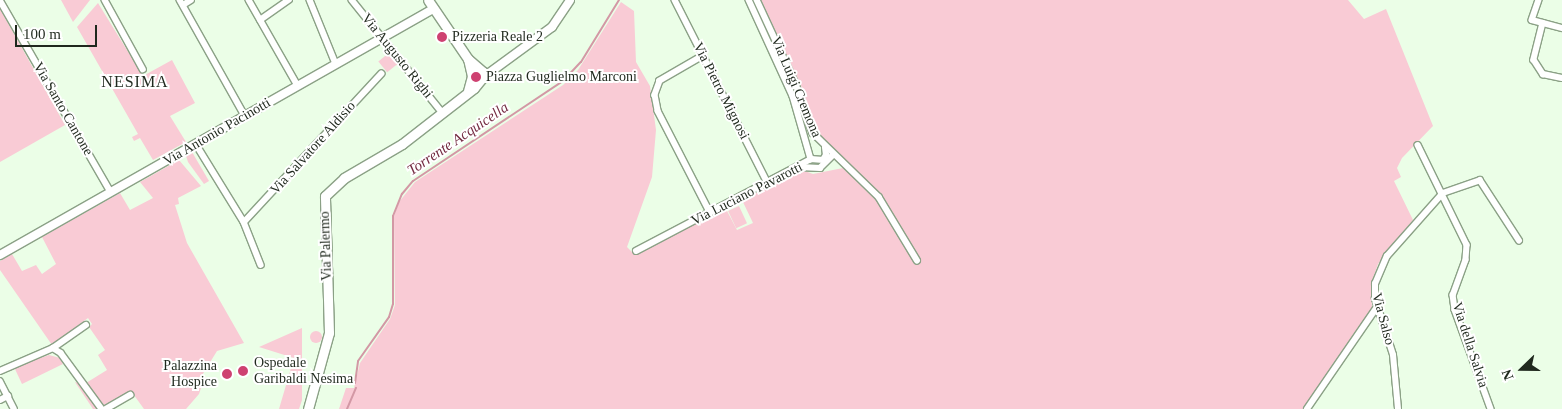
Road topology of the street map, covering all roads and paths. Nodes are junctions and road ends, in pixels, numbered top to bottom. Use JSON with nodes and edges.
{"nodes":[{"id":1,"x":0,"y":0,"type":"edge"},
{"id":2,"x":105,"y":0,"type":"edge"},
{"id":3,"x":191,"y":0,"type":"edge"},
{"id":4,"x":249,"y":0,"type":"edge"},
{"id":5,"x":289,"y":0,"type":"edge"},
{"id":6,"x":310,"y":0,"type":"edge"},
{"id":7,"x":352,"y":0,"type":"edge"},
{"id":8,"x":428,"y":0,"type":"edge"},
{"id":9,"x":570,"y":0,"type":"edge"},
{"id":10,"x":675,"y":0,"type":"edge"},
{"id":11,"x":749,"y":0,"type":"edge"},
{"id":12,"x":757,"y":0,"type":"edge"},
{"id":13,"x":1539,"y":0,"type":"edge"},
{"id":14,"x":182,"y":2,"type":"edge"},
{"id":15,"x":434,"y":8,"type":"junction"},
{"id":16,"x":260,"y":20,"type":"junction"},
{"id":17,"x":1543,"y":23,"type":"junction"},
{"id":18,"x":1562,"y":28,"type":"edge"},
{"id":19,"x":383,"y":38,"type":"junction"},
{"id":20,"x":703,"y":56,"type":"junction"},
{"id":21,"x":336,"y":64,"type":"junction"},
{"id":22,"x":143,"y":70,"type":"dead end"},
{"id":23,"x":381,"y":74,"type":"dead end"},
{"id":24,"x":477,"y":75,"type":"junction"},
{"id":25,"x":1562,"y":78,"type":"edge"},
{"id":26,"x":298,"y":86,"type":"junction"},
{"id":27,"x":442,"y":112,"type":"junction"},
{"id":28,"x":245,"y":116,"type":"junction"},
{"id":29,"x":196,"y":144,"type":"junction"},
{"id":30,"x":1418,"y":145,"type":"dead end"},
{"id":31,"x":824,"y":148,"type":"junction"},
{"id":32,"x":832,"y":155,"type":"junction"},
{"id":33,"x":811,"y":159,"type":"junction"},
{"id":34,"x":800,"y":167,"type":"junction"},
{"id":35,"x":768,"y":183,"type":"junction"},
{"id":36,"x":111,"y":192,"type":"junction"},
{"id":37,"x":1443,"y":193,"type":"junction"},
{"id":38,"x":710,"y":212,"type":"junction"},
{"id":39,"x":244,"y":222,"type":"junction"},
{"id":40,"x":1519,"y":240,"type":"dead end"},
{"id":41,"x":636,"y":251,"type":"dead end"},
{"id":42,"x":0,"y":255,"type":"edge"},
{"id":43,"x":918,"y":260,"type":"dead end"},
{"id":44,"x":261,"y":265,"type":"dead end"},
{"id":45,"x":1377,"y":307,"type":"junction"},
{"id":46,"x":86,"y":325,"type":"dead end"},
{"id":47,"x":53,"y":348,"type":"junction"},
{"id":48,"x":0,"y":372,"type":"edge"},
{"id":49,"x":0,"y":381,"type":"edge"},
{"id":50,"x":130,"y":395,"type":"dead end"},
{"id":51,"x":8,"y":396,"type":"junction"},
{"id":52,"x":0,"y":400,"type":"edge"},
{"id":53,"x":14,"y":409,"type":"edge"},
{"id":54,"x":102,"y":409,"type":"edge"},
{"id":55,"x":106,"y":409,"type":"edge"},
{"id":56,"x":308,"y":409,"type":"edge"},
{"id":57,"x":1307,"y":409,"type":"edge"},
{"id":58,"x":1398,"y":409,"type":"edge"},
{"id":59,"x":1491,"y":409,"type":"edge"}],
"edges":[{"from":1,"to":36,"type":"street","name":"Via Santo Cantone"},
{"from":2,"to":22,"type":"street"},
{"from":3,"to":14,"type":"street"},
{"from":4,"to":16,"type":"street"},
{"from":5,"to":16,"type":"street"},
{"from":6,"to":21,"type":"street"},
{"from":7,"to":19,"type":"street","name":"Via Augusto Righi"},
{"from":8,"to":15,"type":"main road"},
{"from":9,"to":24,"type":"main road"},
{"from":10,"to":20,"type":"street","name":"Via Pietro Mignosi"},
{"from":11,"to":33,"type":"street","name":"Via Luciano Pavarotti"},
{"from":12,"to":31,"type":"street","name":"Via Luigi Cremona"},
{"from":13,"to":17,"type":"street"},
{"from":14,"to":28,"type":"street"},
{"from":15,"to":19,"type":"main road","name":"Via Antonio Pacinotti"},
{"from":15,"to":24,"type":"main road"},
{"from":16,"to":26,"type":"street"},
{"from":17,"to":18,"type":"street"},
{"from":17,"to":25,"type":"street"},
{"from":19,"to":21,"type":"main road","name":"Via Antonio Pacinotti"},
{"from":19,"to":27,"type":"street","name":"Via Augusto Righi"},
{"from":20,"to":35,"type":"street","name":"Via Pietro Mignosi"},
{"from":20,"to":38,"type":"street"},
{"from":21,"to":26,"type":"main road","name":"Via Antonio Pacinotti"},
{"from":23,"to":39,"type":"street","name":"Via Salvatore Aldisio"},
{"from":24,"to":27,"type":"main road","name":"Via Palermo"},
{"from":26,"to":28,"type":"main road","name":"Via Antonio Pacinotti"},
{"from":27,"to":56,"type":"main road","name":"Via Palermo"},
{"from":28,"to":29,"type":"main road","name":"Via Antonio Pacinotti"},
{"from":29,"to":36,"type":"main road","name":"Via Antonio Pacinotti"},
{"from":29,"to":39,"type":"street"},
{"from":30,"to":37,"type":"street","name":"Via della Salvia"},
{"from":31,"to":32,"type":"street","name":"Via Luigi Cremona"},
{"from":31,"to":33,"type":"street"},
{"from":32,"to":34,"type":"street"},
{"from":32,"to":43,"type":"street","name":"Via Luigi Cremona"},
{"from":33,"to":34,"type":"street","name":"Via Luciano Pavarotti"},
{"from":34,"to":35,"type":"street","name":"Via Luciano Pavarotti"},
{"from":35,"to":38,"type":"street","name":"Via Luciano Pavarotti"},
{"from":36,"to":42,"type":"main road","name":"Via Antonio Pacinotti"},
{"from":37,"to":40,"type":"street"},
{"from":37,"to":45,"type":"street","name":"Via Salso"},
{"from":37,"to":59,"type":"street","name":"Via della Salvia"},
{"from":38,"to":41,"type":"street","name":"Via Luciano Pavarotti"},
{"from":39,"to":44,"type":"street"},
{"from":45,"to":57,"type":"street"},
{"from":45,"to":58,"type":"street","name":"Via Salso"},
{"from":46,"to":47,"type":"street"},
{"from":47,"to":48,"type":"street"},
{"from":47,"to":54,"type":"street"},
{"from":49,"to":51,"type":"street"},
{"from":50,"to":55,"type":"street"},
{"from":51,"to":52,"type":"street"},
{"from":51,"to":53,"type":"street"}]}
